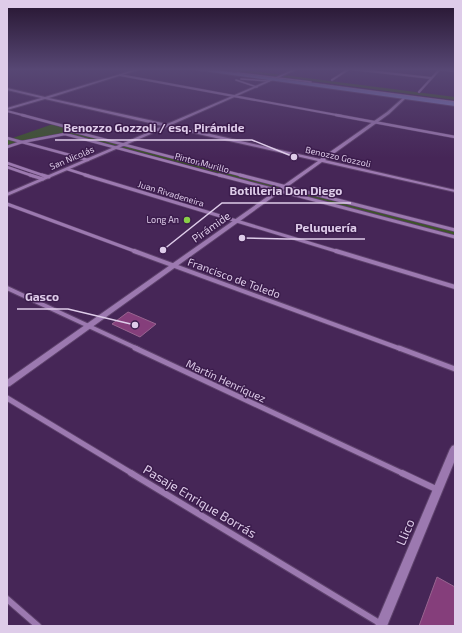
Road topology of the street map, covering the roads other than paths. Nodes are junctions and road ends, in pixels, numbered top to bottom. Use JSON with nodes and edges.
{"nodes":[{"id":1,"x":42,"y":99,"type":"edge"},
{"id":2,"x":46,"y":99,"type":"edge"},
{"id":3,"x":230,"y":99,"type":"edge"},
{"id":4,"x":250,"y":99,"type":"edge"},
{"id":5,"x":404,"y":99,"type":"edge"},
{"id":6,"x":420,"y":99,"type":"edge"},
{"id":7,"x":428,"y":99,"type":"edge"},
{"id":8,"x":455,"y":102,"type":"edge"},
{"id":9,"x":7,"y":110,"type":"edge"},
{"id":10,"x":375,"y":122,"type":"junction"},
{"id":11,"x":167,"y":126,"type":"junction"},
{"id":12,"x":68,"y":130,"type":"junction"},
{"id":13,"x":65,"y":134,"type":"junction"},
{"id":14,"x":7,"y":136,"type":"edge"},
{"id":15,"x":455,"y":137,"type":"edge"},
{"id":16,"x":26,"y":141,"type":"junction"},
{"id":17,"x":22,"y":142,"type":"junction"},
{"id":18,"x":124,"y":144,"type":"junction"},
{"id":19,"x":7,"y":147,"type":"edge"},
{"id":20,"x":118,"y":147,"type":"junction"},
{"id":21,"x":88,"y":160,"type":"junction"},
{"id":22,"x":321,"y":161,"type":"junction"},
{"id":23,"x":7,"y":163,"type":"edge"},
{"id":24,"x":7,"y":167,"type":"edge"},
{"id":25,"x":67,"y":169,"type":"junction"},
{"id":26,"x":49,"y":177,"type":"junction"},
{"id":27,"x":43,"y":179,"type":"junction"},
{"id":28,"x":285,"y":186,"type":"junction"},
{"id":29,"x":279,"y":190,"type":"junction"},
{"id":30,"x":455,"y":192,"type":"edge"},
{"id":31,"x":7,"y":195,"type":"edge"},
{"id":32,"x":7,"y":204,"type":"edge"},
{"id":33,"x":237,"y":221,"type":"junction"},
{"id":34,"x":455,"y":230,"type":"edge"},
{"id":35,"x":455,"y":237,"type":"edge"},
{"id":36,"x":174,"y":265,"type":"junction"},
{"id":37,"x":455,"y":287,"type":"edge"},
{"id":38,"x":7,"y":288,"type":"edge"},
{"id":39,"x":88,"y":326,"type":"junction"},
{"id":40,"x":455,"y":369,"type":"edge"},
{"id":41,"x":7,"y":384,"type":"edge"},
{"id":42,"x":7,"y":398,"type":"edge"},
{"id":43,"x":455,"y":449,"type":"edge"},
{"id":44,"x":438,"y":490,"type":"junction"},
{"id":45,"x":7,"y":599,"type":"edge"},
{"id":46,"x":381,"y":625,"type":"edge"},
{"id":47,"x":38,"y":626,"type":"edge"}],
"edges":[{"from":1,"to":9,"type":"street"},
{"from":2,"to":11,"type":"street","name":"Benozzo Gozzoli"},
{"from":3,"to":11,"type":"street","name":"San Nicolás"},
{"from":4,"to":10,"type":"street"},
{"from":5,"to":10,"type":"street","name":"Pirámide"},
{"from":6,"to":8,"type":"main road"},
{"from":7,"to":8,"type":"lane"},
{"from":9,"to":12,"type":"street","name":"Pintor Murillo"},
{"from":10,"to":15,"type":"street"},
{"from":10,"to":22,"type":"street","name":"Pirámide"},
{"from":11,"to":18,"type":"street","name":"San Nicolás"},
{"from":11,"to":22,"type":"street","name":"Benozzo Gozzoli"},
{"from":12,"to":13,"type":"street"},
{"from":12,"to":18,"type":"street","name":"Pintor Murillo"},
{"from":13,"to":16,"type":"street"},
{"from":13,"to":20,"type":"street","name":"Pintor Murillo"},
{"from":14,"to":16,"type":"street"},
{"from":14,"to":17,"type":"street"},
{"from":16,"to":17,"type":"street"},
{"from":17,"to":19,"type":"street"},
{"from":17,"to":21,"type":"street"},
{"from":18,"to":20,"type":"street","name":"San Nicolás"},
{"from":18,"to":28,"type":"street","name":"Pintor Murillo"},
{"from":20,"to":21,"type":"street","name":"San Nicolás"},
{"from":20,"to":29,"type":"street","name":"Pintor Murillo"},
{"from":21,"to":25,"type":"street","name":"San Nicolás"},
{"from":22,"to":28,"type":"street","name":"Pirámide"},
{"from":22,"to":30,"type":"street","name":"Benozzo Gozzoli"},
{"from":23,"to":26,"type":"street"},
{"from":24,"to":27,"type":"street"},
{"from":25,"to":26,"type":"street","name":"San Nicolás"},
{"from":25,"to":33,"type":"street","name":"Juan Rivadeneira"},
{"from":26,"to":27,"type":"street","name":"San Nicolás"},
{"from":27,"to":31,"type":"street","name":"San Nicolás"},
{"from":28,"to":29,"type":"street","name":"Pirámide"},
{"from":28,"to":34,"type":"street","name":"Pintor Murillo"},
{"from":29,"to":33,"type":"street","name":"Pirámide"},
{"from":29,"to":35,"type":"street","name":"Pintor Murillo"},
{"from":32,"to":36,"type":"street","name":"Francisco de Toledo"},
{"from":33,"to":36,"type":"street","name":"Pirámide"},
{"from":33,"to":37,"type":"street","name":"Juan Rivadeneira"},
{"from":36,"to":39,"type":"street","name":"Pirámide"},
{"from":36,"to":40,"type":"street","name":"Francisco de Toledo"},
{"from":38,"to":39,"type":"street","name":"Martín Henríquez"},
{"from":39,"to":41,"type":"street","name":"Pirámide"},
{"from":39,"to":44,"type":"street","name":"Martín Henríquez"},
{"from":42,"to":46,"type":"street","name":"Pasaje Enrique Borrás"},
{"from":43,"to":44,"type":"street","name":"Llico"},
{"from":44,"to":46,"type":"street","name":"Llico"},
{"from":45,"to":47,"type":"street"}]}
